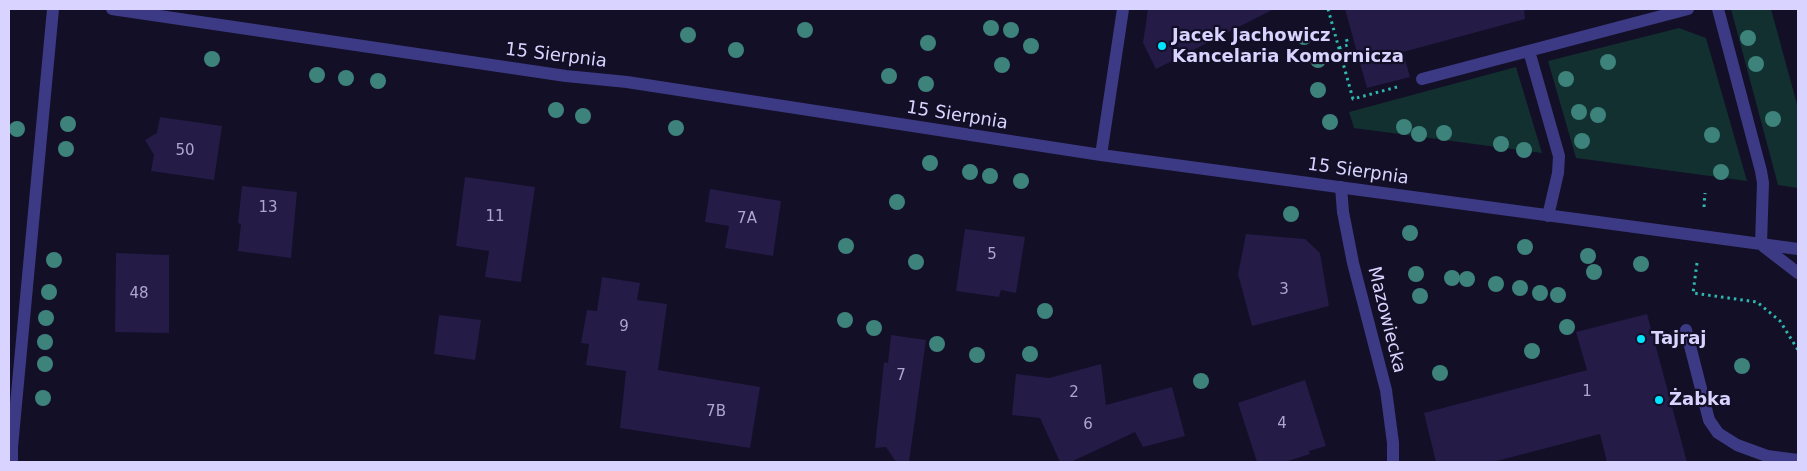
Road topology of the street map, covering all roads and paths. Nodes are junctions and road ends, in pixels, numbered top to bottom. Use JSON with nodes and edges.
{"nodes":[{"id":1,"x":53,"y":9,"type":"edge"},
{"id":2,"x":112,"y":9,"type":"edge"},
{"id":3,"x":1123,"y":9,"type":"edge"},
{"id":4,"x":1328,"y":9,"type":"edge"},
{"id":5,"x":1688,"y":9,"type":"edge"},
{"id":6,"x":1718,"y":9,"type":"edge"},
{"id":7,"x":1346,"y":37,"type":"dead end"},
{"id":8,"x":1339,"y":48,"type":"junction"},
{"id":9,"x":1529,"y":51,"type":"junction"},
{"id":10,"x":1422,"y":80,"type":"joint"},
{"id":11,"x":1101,"y":156,"type":"junction"},
{"id":12,"x":1341,"y":187,"type":"junction"},
{"id":13,"x":1548,"y":216,"type":"junction"},
{"id":14,"x":1760,"y":244,"type":"junction"},
{"id":15,"x":1798,"y":249,"type":"edge"},
{"id":16,"x":1697,"y":267,"type":"dead end"},
{"id":17,"x":1798,"y":273,"type":"edge"},
{"id":18,"x":1686,"y":330,"type":"dead end"},
{"id":19,"x":1798,"y":350,"type":"edge"},
{"id":20,"x":1798,"y":460,"type":"edge"},
{"id":21,"x":12,"y":462,"type":"edge"},
{"id":22,"x":1392,"y":462,"type":"edge"}],
"edges":[{"from":1,"to":21,"type":"street"},
{"from":2,"to":11,"type":"street","name":"15 Sierpnia"},
{"from":3,"to":11,"type":"street"},
{"from":4,"to":8,"type":"path"},
{"from":5,"to":9,"type":"street"},
{"from":6,"to":14,"type":"street"},
{"from":7,"to":8,"type":"path"},
{"from":8,"to":10,"type":"path"},
{"from":9,"to":10,"type":"street"},
{"from":9,"to":13,"type":"street"},
{"from":11,"to":12,"type":"street","name":"15 Sierpnia"},
{"from":12,"to":13,"type":"street","name":"15 Sierpnia"},
{"from":12,"to":22,"type":"street","name":"Mazowiecka"},
{"from":13,"to":14,"type":"street","name":"15 Sierpnia"},
{"from":14,"to":15,"type":"street","name":"15 Sierpnia"},
{"from":14,"to":17,"type":"street"},
{"from":16,"to":19,"type":"path"},
{"from":18,"to":20,"type":"street"}]}
